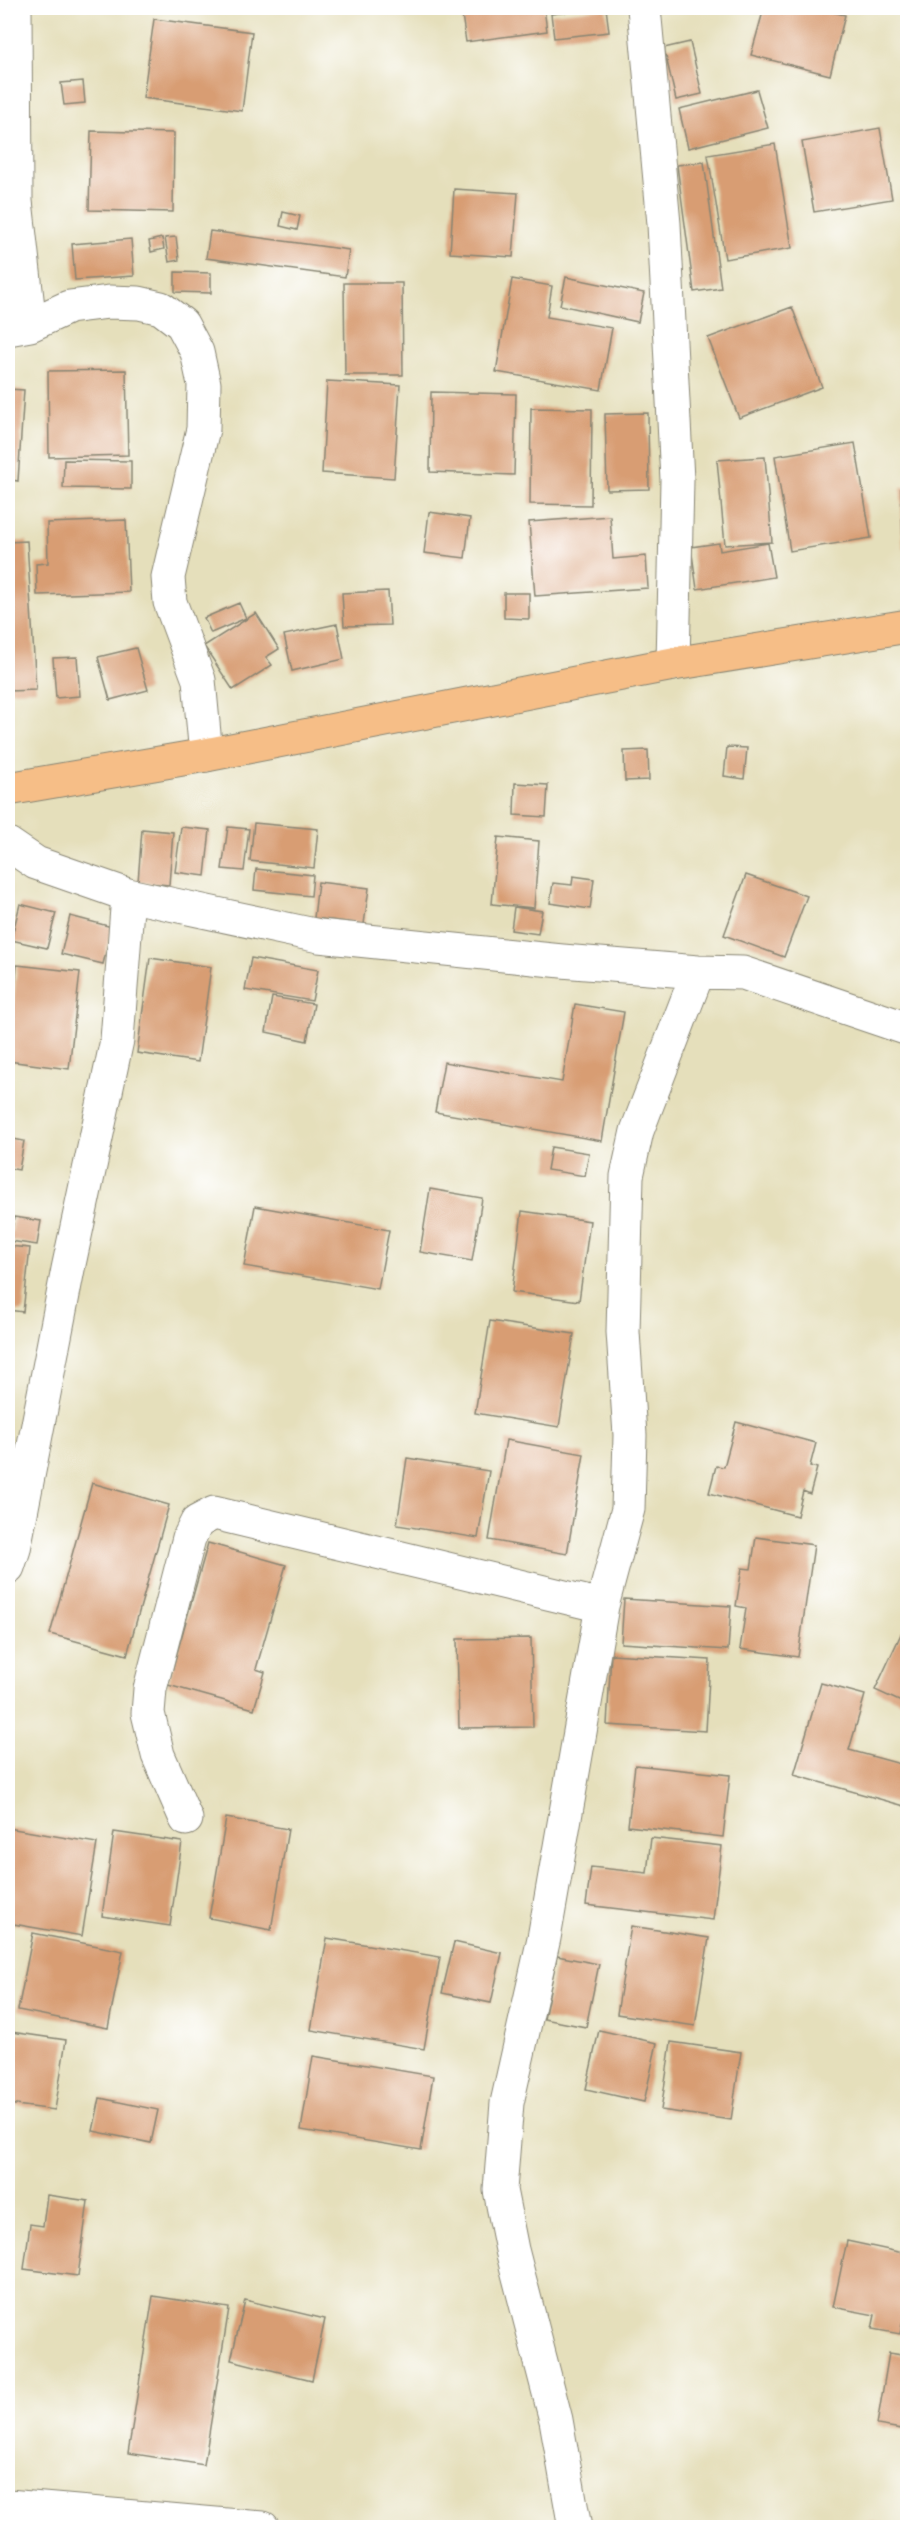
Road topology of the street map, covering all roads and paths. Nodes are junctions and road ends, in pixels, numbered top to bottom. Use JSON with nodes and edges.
{"nodes":[{"id":1,"x":15,"y":8,"type":"edge"},
{"id":2,"x":645,"y":8,"type":"edge"},
{"id":3,"x":19,"y":327,"type":"edge"},
{"id":4,"x":908,"y":626,"type":"edge"},
{"id":5,"x":673,"y":664,"type":"junction"},
{"id":6,"x":206,"y":755,"type":"junction"},
{"id":7,"x":8,"y":789,"type":"edge"},
{"id":8,"x":8,"y":844,"type":"edge"},
{"id":9,"x":128,"y":895,"type":"junction"},
{"id":10,"x":698,"y":972,"type":"junction"},
{"id":11,"x":908,"y":1029,"type":"edge"},
{"id":12,"x":8,"y":1567,"type":"edge"},
{"id":13,"x":602,"y":1606,"type":"junction"},
{"id":14,"x":186,"y":1819,"type":"dead end"},
{"id":15,"x":8,"y":2506,"type":"edge"},
{"id":16,"x":263,"y":2528,"type":"edge"},
{"id":17,"x":575,"y":2528,"type":"edge"}],
"edges":[{"from":1,"to":3,"type":"street"},
{"from":2,"to":5,"type":"street"},
{"from":3,"to":6,"type":"street"},
{"from":4,"to":5,"type":"main road"},
{"from":5,"to":6,"type":"main road"},
{"from":6,"to":7,"type":"main road"},
{"from":8,"to":9,"type":"street"},
{"from":9,"to":10,"type":"street"},
{"from":9,"to":12,"type":"street"},
{"from":10,"to":11,"type":"street"},
{"from":10,"to":13,"type":"street"},
{"from":13,"to":14,"type":"street"},
{"from":13,"to":17,"type":"street"},
{"from":15,"to":16,"type":"street"}]}
